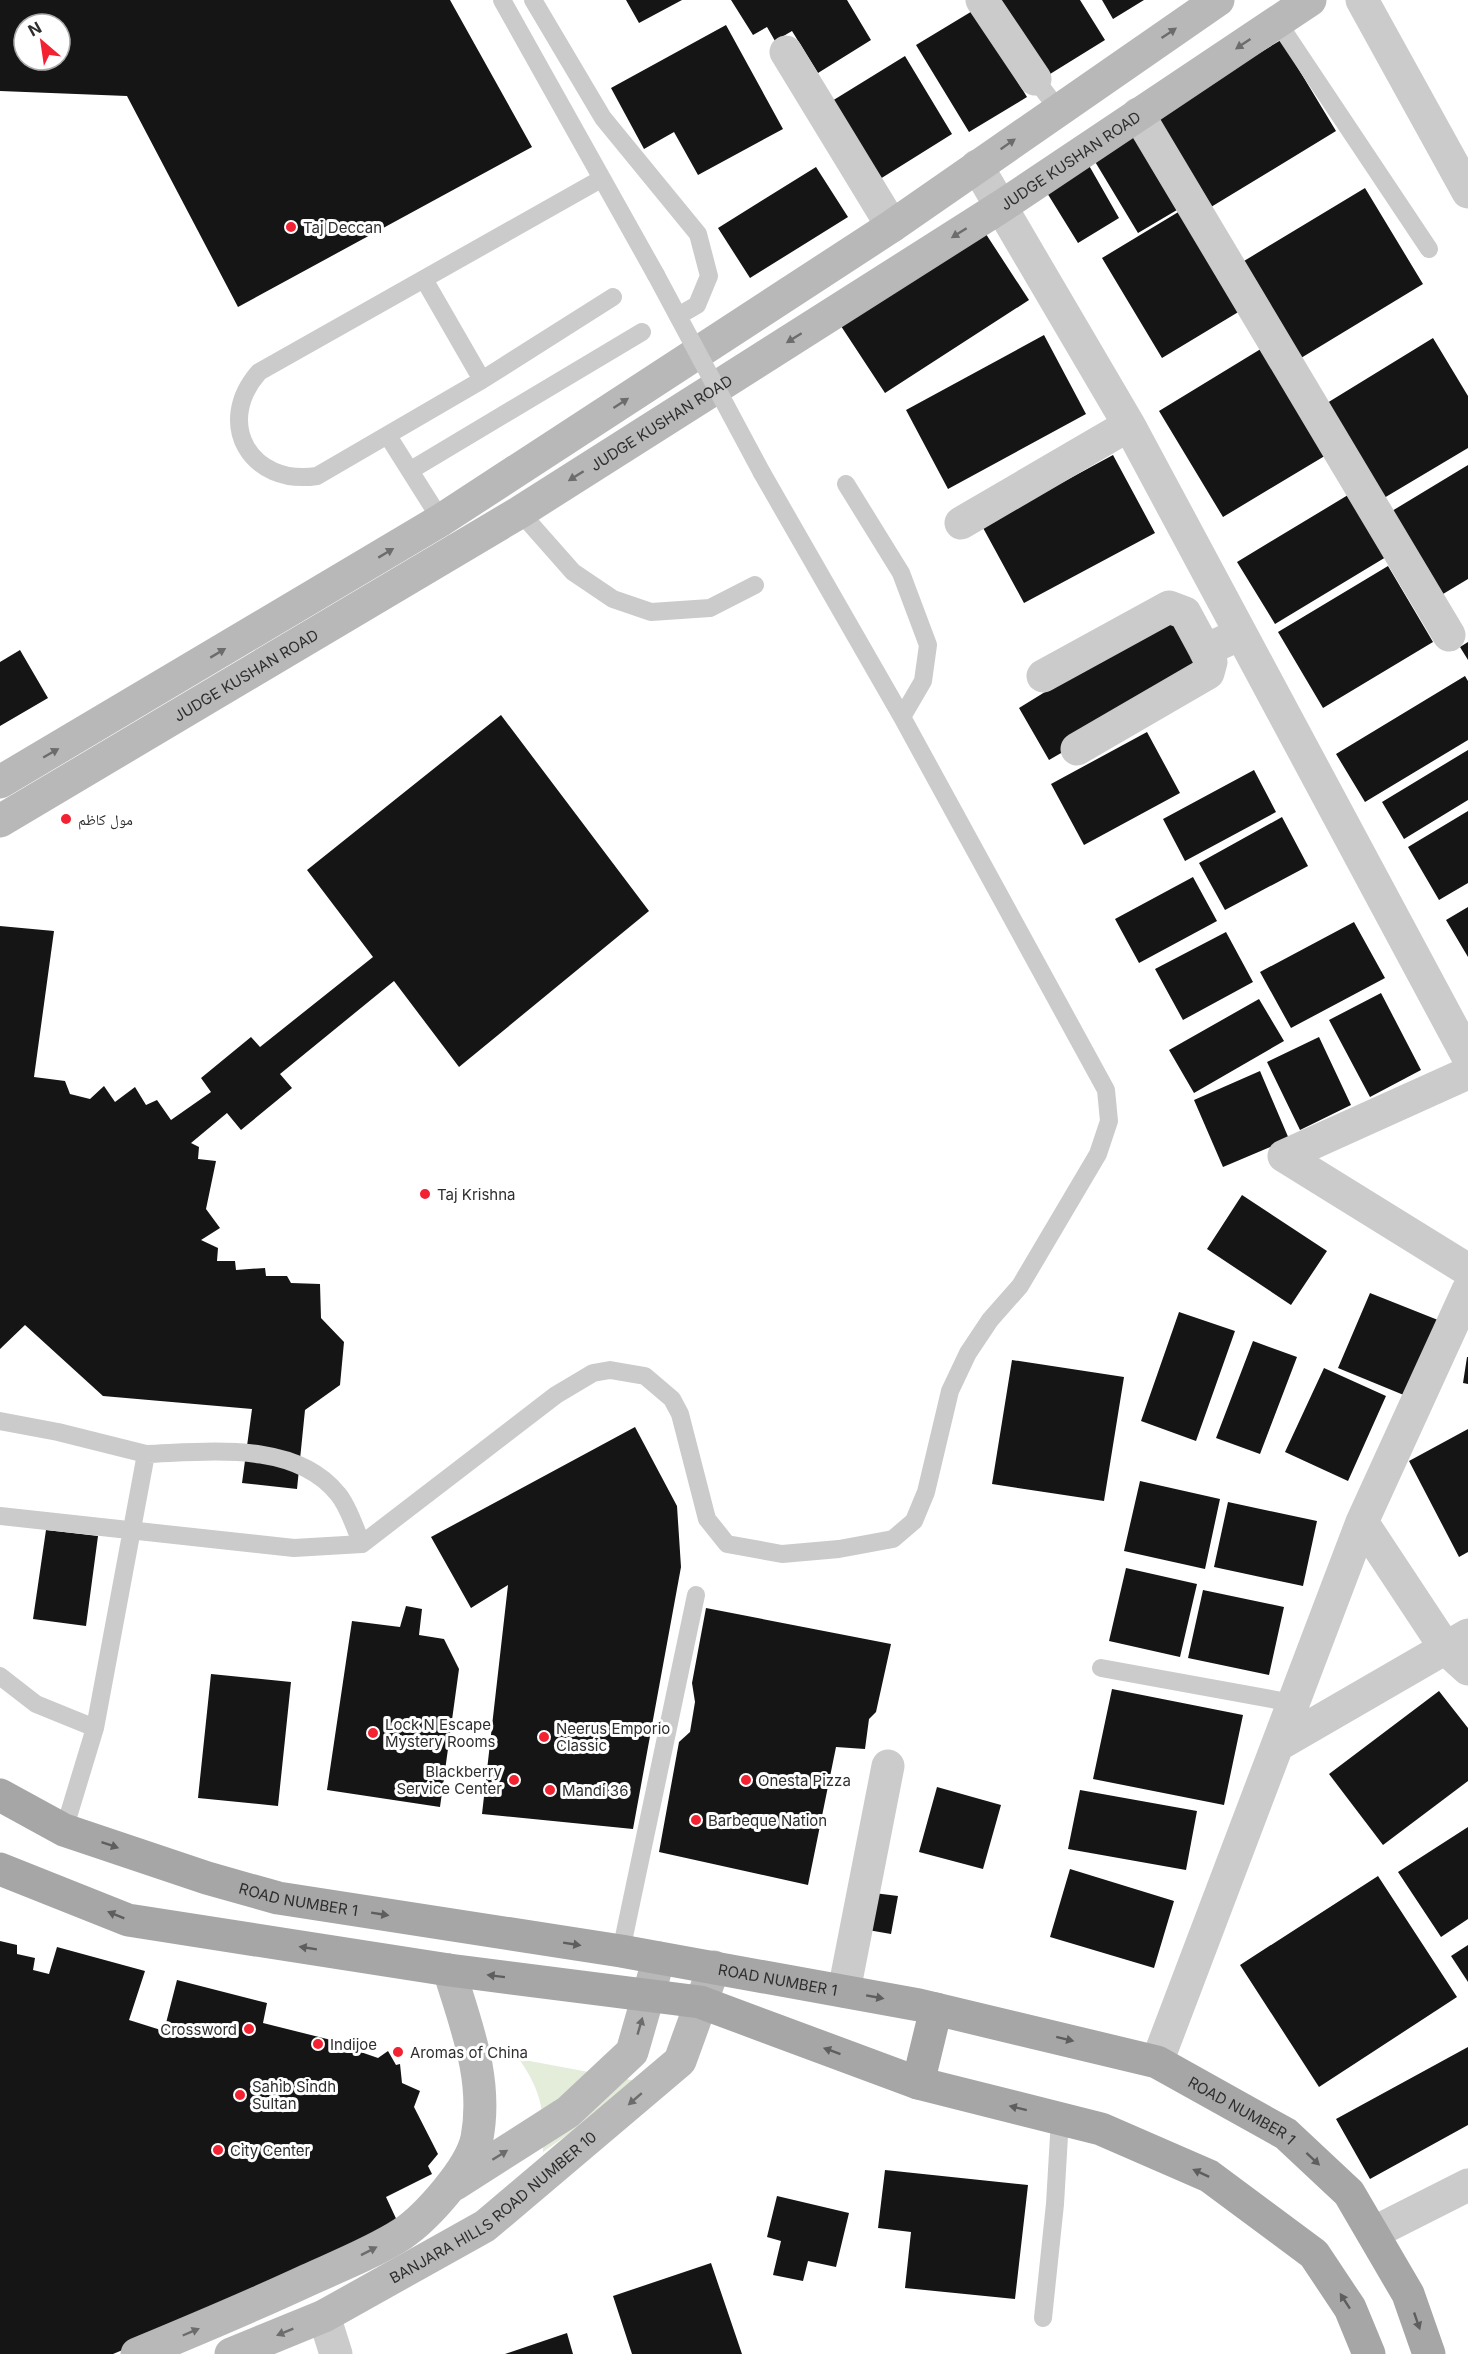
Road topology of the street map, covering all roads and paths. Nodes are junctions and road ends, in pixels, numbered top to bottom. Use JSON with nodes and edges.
{"nodes":[{"id":1,"x":502,"y":0,"type":"edge"},
{"id":2,"x":533,"y":0,"type":"edge"},
{"id":3,"x":982,"y":0,"type":"edge"},
{"id":4,"x":1218,"y":0,"type":"edge"},
{"id":5,"x":1310,"y":0,"type":"edge"},
{"id":6,"x":1362,"y":0,"type":"edge"},
{"id":7,"x":1277,"y":21,"type":"junction"},
{"id":8,"x":786,"y":52,"type":"dead end"},
{"id":9,"x":1035,"y":79,"type":"joint"},
{"id":10,"x":1058,"y":109,"type":"junction"},
{"id":11,"x":1138,"y":114,"type":"junction"},
{"id":12,"x":977,"y":166,"type":"junction"},
{"id":13,"x":601,"y":179,"type":"junction"},
{"id":14,"x":1468,"y":192,"type":"edge"},
{"id":15,"x":1002,"y":206,"type":"junction"},
{"id":16,"x":892,"y":226,"type":"junction"},
{"id":17,"x":1429,"y":249,"type":"dead end"},
{"id":18,"x":425,"y":281,"type":"junction"},
{"id":19,"x":613,"y":297,"type":"dead end"},
{"id":20,"x":678,"y":316,"type":"junction"},
{"id":21,"x":642,"y":332,"type":"dead end"},
{"id":22,"x":482,"y":380,"type":"junction"},
{"id":23,"x":1129,"y":425,"type":"junction"},
{"id":24,"x":388,"y":436,"type":"junction"},
{"id":25,"x":411,"y":470,"type":"junction"},
{"id":26,"x":846,"y":484,"type":"dead end"},
{"id":27,"x":520,"y":512,"type":"junction"},
{"id":28,"x":441,"y":520,"type":"junction"},
{"id":29,"x":961,"y":523,"type":"dead end"},
{"id":30,"x":755,"y":585,"type":"dead end"},
{"id":31,"x":1241,"y":634,"type":"junction"},
{"id":32,"x":1449,"y":635,"type":"dead end"},
{"id":33,"x":1205,"y":650,"type":"junction"},
{"id":34,"x":1043,"y":676,"type":"dead end"},
{"id":35,"x":902,"y":717,"type":"junction"},
{"id":36,"x":1077,"y":749,"type":"dead end"},
{"id":37,"x":0,"y":782,"type":"edge"},
{"id":38,"x":0,"y":821,"type":"edge"},
{"id":39,"x":1468,"y":1057,"type":"edge"},
{"id":40,"x":1468,"y":1073,"type":"edge"},
{"id":41,"x":1468,"y":1270,"type":"edge"},
{"id":42,"x":1468,"y":1290,"type":"edge"},
{"id":43,"x":0,"y":1421,"type":"edge"},
{"id":44,"x":146,"y":1454,"type":"junction"},
{"id":45,"x":0,"y":1516,"type":"edge"},
{"id":46,"x":1362,"y":1522,"type":"junction"},
{"id":47,"x":131,"y":1530,"type":"junction"},
{"id":48,"x":362,"y":1544,"type":"junction"},
{"id":49,"x":696,"y":1595,"type":"dead end"},
{"id":50,"x":1461,"y":1651,"type":"edge"},
{"id":51,"x":1101,"y":1668,"type":"dead end"},
{"id":52,"x":0,"y":1676,"type":"edge"},
{"id":53,"x":1293,"y":1703,"type":"junction"},
{"id":54,"x":95,"y":1728,"type":"junction"},
{"id":55,"x":1278,"y":1744,"type":"junction"},
{"id":56,"x":888,"y":1766,"type":"dead end"},
{"id":57,"x":0,"y":1795,"type":"edge"},
{"id":58,"x":64,"y":1830,"type":"junction"},
{"id":59,"x":0,"y":1869,"type":"edge"},
{"id":60,"x":621,"y":1951,"type":"junction"},
{"id":61,"x":659,"y":1959,"type":"junction"},
{"id":62,"x":714,"y":1967,"type":"junction"},
{"id":63,"x":448,"y":1970,"type":"junction"},
{"id":64,"x":844,"y":1991,"type":"junction"},
{"id":65,"x":649,"y":1995,"type":"junction"},
{"id":66,"x":700,"y":2002,"type":"junction"},
{"id":67,"x":936,"y":2009,"type":"junction"},
{"id":68,"x":1157,"y":2062,"type":"junction"},
{"id":69,"x":918,"y":2083,"type":"junction"},
{"id":70,"x":1060,"y":2119,"type":"junction"},
{"id":71,"x":1468,"y":2185,"type":"edge"},
{"id":72,"x":451,"y":2186,"type":"junction"},
{"id":73,"x":1373,"y":2233,"type":"junction"},
{"id":74,"x":324,"y":2316,"type":"junction"},
{"id":75,"x":1044,"y":2318,"type":"dead end"},
{"id":76,"x":137,"y":2354,"type":"edge"},
{"id":77,"x":231,"y":2354,"type":"edge"},
{"id":78,"x":336,"y":2354,"type":"edge"},
{"id":79,"x":1369,"y":2354,"type":"edge"},
{"id":80,"x":1429,"y":2354,"type":"edge"}],
"edges":[{"from":1,"to":13,"type":"lane"},
{"from":2,"to":20,"type":"lane"},
{"from":3,"to":9,"type":"street"},
{"from":10,"to":4,"type":"main road","one_way":true},
{"from":5,"to":7,"type":"main road","name":"JUDGE KUSHAN ROAD"},
{"from":6,"to":14,"type":"street"},
{"from":7,"to":11,"type":"main road","name":"JUDGE KUSHAN ROAD","one_way":true},
{"from":7,"to":17,"type":"lane"},
{"from":8,"to":16,"type":"street"},
{"from":9,"to":10,"type":"lane"},
{"from":12,"to":10,"type":"main road","one_way":true},
{"from":11,"to":15,"type":"main road","name":"JUDGE KUSHAN ROAD"},
{"from":11,"to":32,"type":"street"},
{"from":12,"to":15,"type":"street"},
{"from":12,"to":16,"type":"main road"},
{"from":13,"to":18,"type":"lane"},
{"from":13,"to":20,"type":"lane","bridge":true},
{"from":15,"to":23,"type":"street"},
{"from":15,"to":27,"type":"main road","name":"JUDGE KUSHAN ROAD","one_way":true},
{"from":28,"to":16,"type":"main road","one_way":true},
{"from":18,"to":22,"type":"lane"},
{"from":18,"to":24,"type":"lane"},
{"from":19,"to":22,"type":"lane"},
{"from":20,"to":35,"type":"lane","bridge":true},
{"from":21,"to":25,"type":"lane"},
{"from":22,"to":24,"type":"lane"},
{"from":23,"to":29,"type":"street"},
{"from":23,"to":31,"type":"street"},
{"from":24,"to":25,"type":"lane"},
{"from":25,"to":28,"type":"lane"},
{"from":26,"to":35,"type":"lane"},
{"from":27,"to":30,"type":"lane"},
{"from":27,"to":38,"type":"main road","name":"JUDGE KUSHAN ROAD"},
{"from":37,"to":28,"type":"main road","one_way":true},
{"from":31,"to":33,"type":"street"},
{"from":31,"to":39,"type":"street"},
{"from":33,"to":34,"type":"street"},
{"from":33,"to":36,"type":"street"},
{"from":35,"to":48,"type":"lane"},
{"from":40,"to":41,"type":"street"},
{"from":42,"to":46,"type":"street"},
{"from":43,"to":44,"type":"lane"},
{"from":44,"to":47,"type":"lane"},
{"from":44,"to":48,"type":"lane"},
{"from":45,"to":47,"type":"lane"},
{"from":46,"to":50,"type":"street"},
{"from":46,"to":53,"type":"street"},
{"from":47,"to":48,"type":"lane"},
{"from":47,"to":54,"type":"lane"},
{"from":49,"to":60,"type":"lane"},
{"from":50,"to":55,"type":"street"},
{"from":51,"to":53,"type":"lane"},
{"from":52,"to":54,"type":"lane"},
{"from":53,"to":55,"type":"street"},
{"from":54,"to":58,"type":"lane"},
{"from":55,"to":68,"type":"street"},
{"from":56,"to":64,"type":"street"},
{"from":57,"to":58,"type":"main road","name":"ROAD NUMBER 1"},
{"from":58,"to":60,"type":"main road","name":"ROAD NUMBER 1","one_way":true},
{"from":63,"to":59,"type":"main road","one_way":true},
{"from":60,"to":61,"type":"main road","name":"ROAD NUMBER 1"},
{"from":61,"to":62,"type":"main road","name":"ROAD NUMBER 1"},
{"from":61,"to":65,"type":"main road"},
{"from":62,"to":64,"type":"main road","name":"ROAD NUMBER 1"},
{"from":62,"to":66,"type":"main road","name":"BANJARA HILLS ROAD NUMBER 10"},
{"from":65,"to":63,"type":"main road","one_way":true},
{"from":63,"to":72,"type":"main road"},
{"from":64,"to":67,"type":"main road","name":"ROAD NUMBER 1","one_way":true},
{"from":65,"to":66,"type":"main road"},
{"from":72,"to":65,"type":"main road","one_way":true},
{"from":69,"to":66,"type":"main road","one_way":true},
{"from":66,"to":74,"type":"main road","name":"BANJARA HILLS ROAD NUMBER 10","one_way":true},
{"from":67,"to":68,"type":"main road","name":"ROAD NUMBER 1","one_way":true},
{"from":67,"to":69,"type":"main road"},
{"from":68,"to":73,"type":"main road","name":"ROAD NUMBER 1","one_way":true},
{"from":70,"to":69,"type":"main road","one_way":true},
{"from":70,"to":75,"type":"lane"},
{"from":79,"to":70,"type":"main road","one_way":true},
{"from":71,"to":73,"type":"street"},
{"from":76,"to":72,"type":"main road","name":"BANJARA HILLS ROAD NUMBER 10","one_way":true},
{"from":73,"to":80,"type":"main road","name":"ROAD NUMBER 1","one_way":true},
{"from":74,"to":77,"type":"main road","name":"BANJARA HILLS ROAD NUMBER 10","one_way":true},
{"from":74,"to":78,"type":"street"}]}
